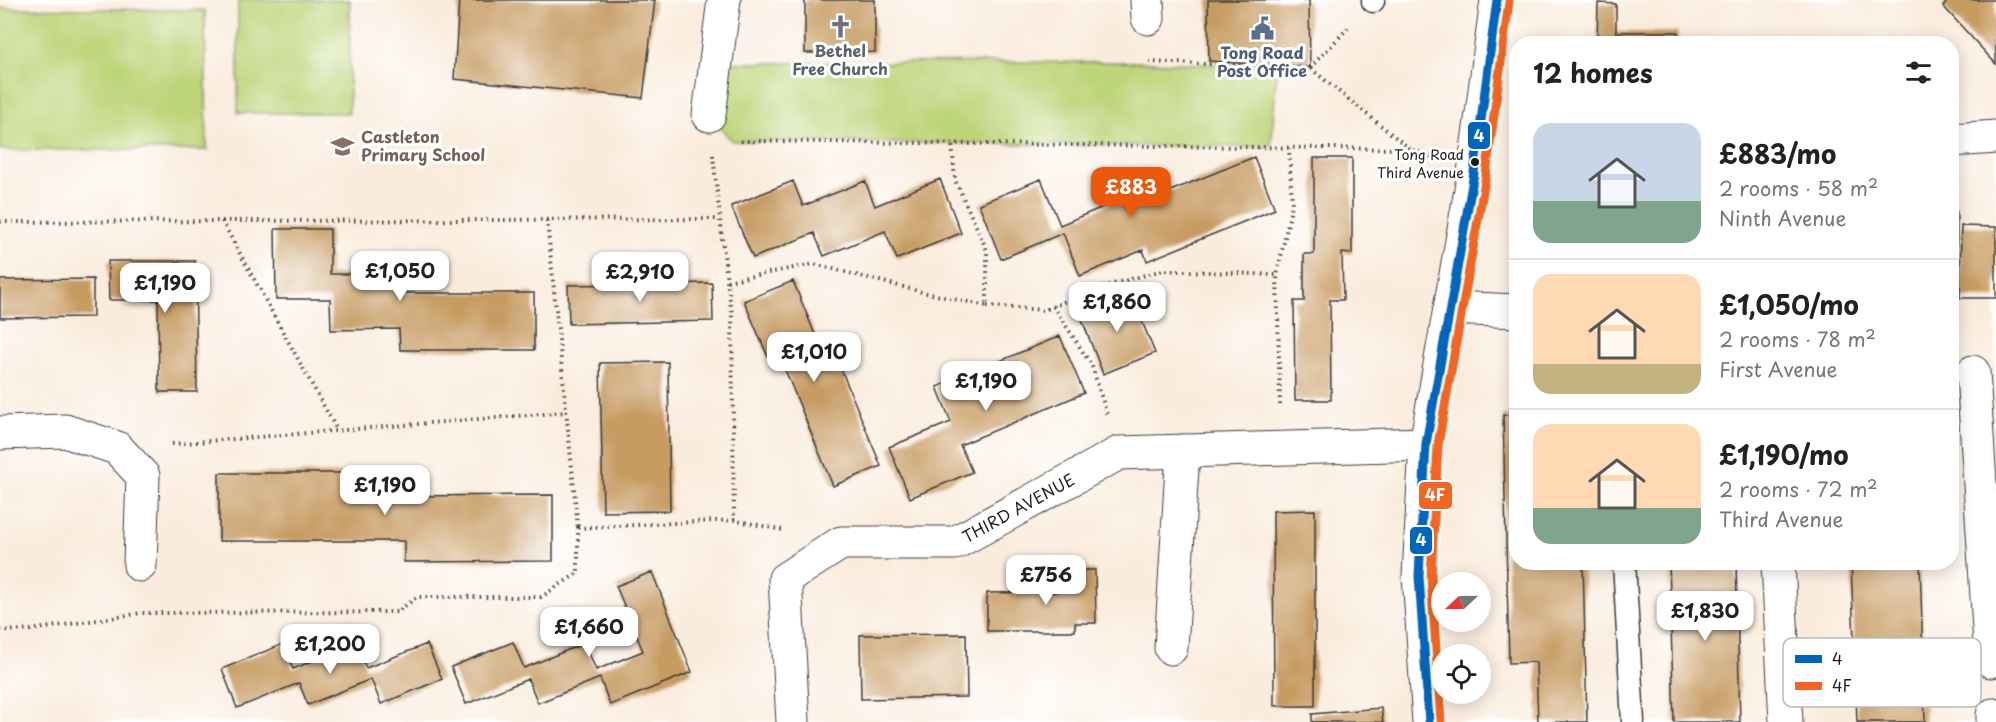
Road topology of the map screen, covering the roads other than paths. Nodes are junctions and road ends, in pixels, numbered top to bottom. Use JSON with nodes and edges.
{"nodes":[{"id":1,"x":724,"y":0,"type":"edge"},
{"id":2,"x":1497,"y":0,"type":"edge"},
{"id":3,"x":709,"y":115,"type":"road end"},
{"id":4,"x":1996,"y":137,"type":"edge"},
{"id":5,"x":1959,"y":140,"type":"edge"},
{"id":6,"x":1451,"y":308,"type":"junction"},
{"id":7,"x":1509,"y":311,"type":"edge"},
{"id":8,"x":1974,"y":371,"type":"edge"},
{"id":9,"x":0,"y":433,"type":"edge"},
{"id":10,"x":1426,"y":444,"type":"junction"},
{"id":11,"x":1183,"y":451,"type":"junction"},
{"id":12,"x":140,"y":565,"type":"dead end"},
{"id":13,"x":1624,"y":570,"type":"edge"},
{"id":14,"x":1778,"y":570,"type":"edge"},
{"id":15,"x":1171,"y":648,"type":"dead end"},
{"id":16,"x":1991,"y":661,"type":"dead end"},
{"id":17,"x":1783,"y":662,"type":"edge"},
{"id":18,"x":1785,"y":707,"type":"edge"},
{"id":19,"x":793,"y":722,"type":"edge"},
{"id":20,"x":1429,"y":722,"type":"edge"},
{"id":21,"x":1634,"y":722,"type":"edge"},
{"id":22,"x":1786,"y":722,"type":"edge"}],
"edges":[{"from":1,"to":3,"type":"street"},
{"from":2,"to":6,"type":"street"},
{"from":4,"to":5,"type":"street"},
{"from":6,"to":7,"type":"street"},
{"from":6,"to":10,"type":"street"},
{"from":8,"to":16,"type":"street"},
{"from":9,"to":12,"type":"street"},
{"from":10,"to":11,"type":"street","name":"THIRD AVENUE"},
{"from":10,"to":20,"type":"street"},
{"from":11,"to":15,"type":"street"},
{"from":11,"to":19,"type":"street","name":"THIRD AVENUE"},
{"from":13,"to":21,"type":"lane"},
{"from":14,"to":17,"type":"street"},
{"from":18,"to":22,"type":"street"}]}
